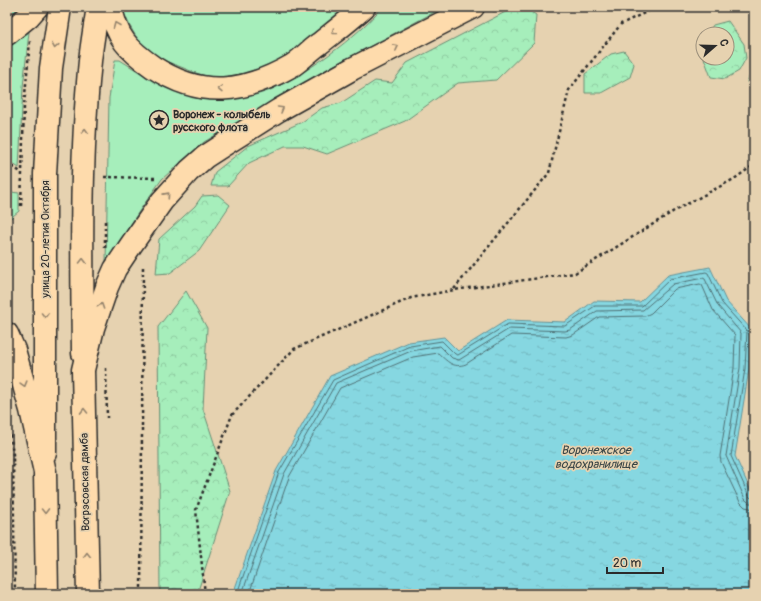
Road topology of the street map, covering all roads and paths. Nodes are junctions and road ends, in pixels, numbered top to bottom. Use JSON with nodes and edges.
{"nodes":[{"id":1,"x":37,"y":7,"type":"edge"},
{"id":2,"x":60,"y":7,"type":"edge"},
{"id":3,"x":98,"y":7,"type":"edge"},
{"id":4,"x":111,"y":7,"type":"edge"},
{"id":5,"x":364,"y":7,"type":"edge"},
{"id":6,"x":473,"y":7,"type":"edge"},
{"id":7,"x":657,"y":7,"type":"edge"},
{"id":8,"x":7,"y":34,"type":"edge"},
{"id":9,"x":31,"y":38,"type":"dead end"},
{"id":10,"x":7,"y":163,"type":"edge"},
{"id":11,"x":754,"y":165,"type":"edge"},
{"id":12,"x":105,"y":170,"type":"dead end"},
{"id":13,"x":22,"y":172,"type":"junction"},
{"id":14,"x":162,"y":179,"type":"dead end"},
{"id":15,"x":21,"y":206,"type":"dead end"},
{"id":16,"x":104,"y":216,"type":"dead end"},
{"id":17,"x":105,"y":255,"type":"dead end"},
{"id":18,"x":143,"y":263,"type":"dead end"},
{"id":19,"x":454,"y":290,"type":"junction"},
{"id":20,"x":7,"y":334,"type":"edge"},
{"id":21,"x":83,"y":370,"type":"junction"},
{"id":22,"x":7,"y":411,"type":"edge"},
{"id":23,"x":45,"y":472,"type":"junction"},
{"id":24,"x":15,"y":594,"type":"edge"},
{"id":25,"x":47,"y":594,"type":"edge"},
{"id":26,"x":88,"y":594,"type":"edge"},
{"id":27,"x":141,"y":594,"type":"edge"},
{"id":28,"x":205,"y":594,"type":"edge"}],
"edges":[{"from":1,"to":8,"type":"main road"},
{"from":2,"to":23,"type":"main road","name":"улица 20-летия Октября","one_way":true},
{"from":21,"to":3,"type":"main road","one_way":true},
{"from":5,"to":4,"type":"main road","one_way":true},
{"from":21,"to":6,"type":"main road","one_way":true},
{"from":7,"to":19,"type":"path"},
{"from":9,"to":13,"type":"path"},
{"from":10,"to":13,"type":"path"},
{"from":11,"to":19,"type":"path"},
{"from":12,"to":14,"type":"path"},
{"from":13,"to":15,"type":"path"},
{"from":16,"to":17,"type":"path"},
{"from":18,"to":27,"type":"path"},
{"from":19,"to":28,"type":"path"},
{"from":20,"to":23,"type":"main road","one_way":true},
{"from":26,"to":21,"type":"main road","name":"Вогрэсовская дамба","one_way":true},
{"from":22,"to":24,"type":"path"},
{"from":23,"to":25,"type":"main road","one_way":true}]}
